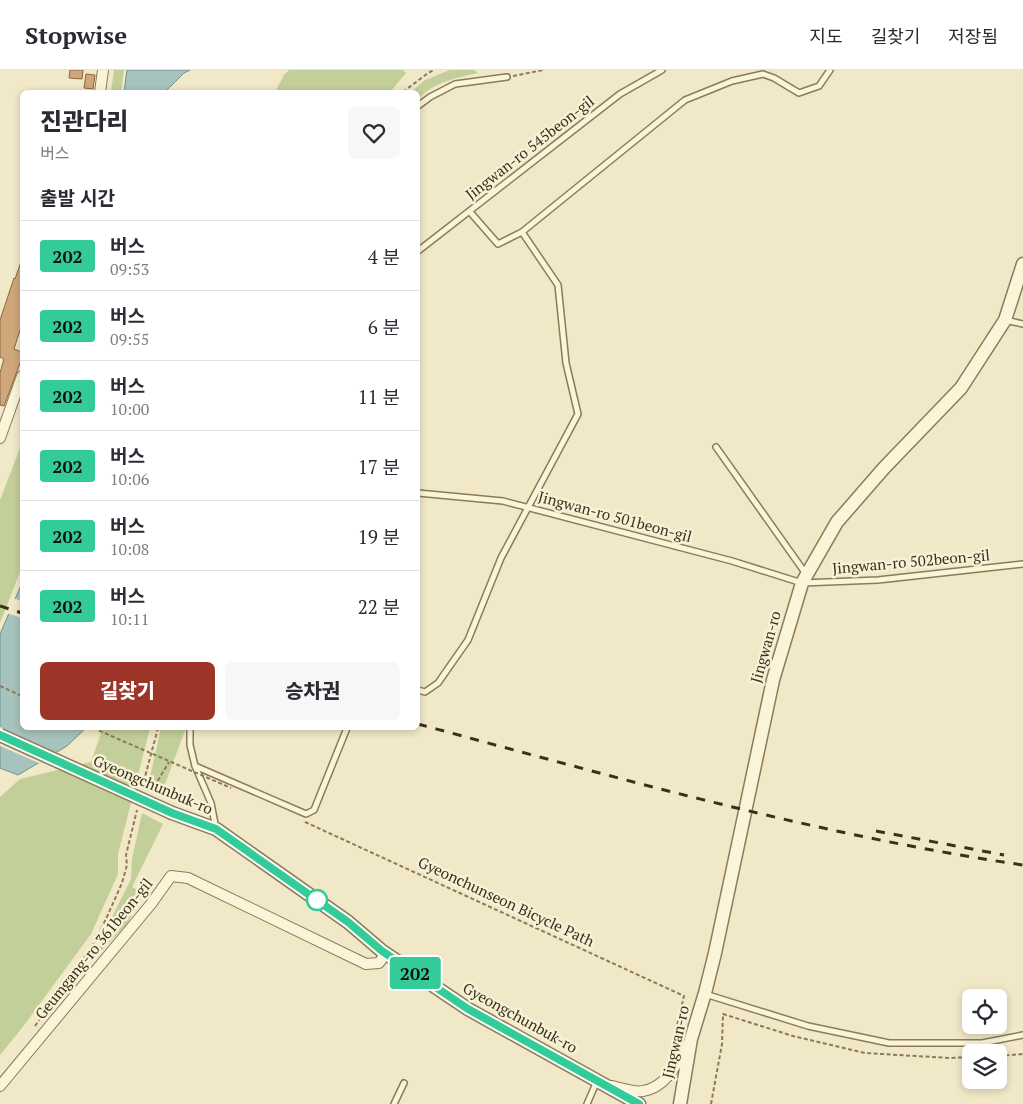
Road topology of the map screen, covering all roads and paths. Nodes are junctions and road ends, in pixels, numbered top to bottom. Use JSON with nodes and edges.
{"nodes":[{"id":1,"x":103,"y":70,"type":"edge"},
{"id":2,"x":434,"y":70,"type":"edge"},
{"id":3,"x":542,"y":70,"type":"edge"},
{"id":4,"x":662,"y":70,"type":"edge"},
{"id":5,"x":830,"y":70,"type":"edge"},
{"id":6,"x":507,"y":77,"type":"joint"},
{"id":7,"x":100,"y":90,"type":"edge"},
{"id":8,"x":406,"y":90,"type":"edge"},
{"id":9,"x":420,"y":104,"type":"edge"},
{"id":10,"x":470,"y":212,"type":"junction"},
{"id":11,"x":522,"y":232,"type":"junction"},
{"id":12,"x":420,"y":250,"type":"edge"},
{"id":13,"x":1023,"y":264,"type":"edge"},
{"id":14,"x":1005,"y":320,"type":"junction"},
{"id":15,"x":1023,"y":324,"type":"edge"},
{"id":16,"x":20,"y":382,"type":"edge"},
{"id":17,"x":0,"y":438,"type":"edge"},
{"id":18,"x":716,"y":447,"type":"dead end"},
{"id":19,"x":420,"y":493,"type":"edge"},
{"id":20,"x":528,"y":507,"type":"junction"},
{"id":21,"x":1023,"y":564,"type":"edge"},
{"id":22,"x":804,"y":579,"type":"junction"},
{"id":23,"x":0,"y":686,"type":"edge"},
{"id":24,"x":420,"y":691,"type":"edge"},
{"id":25,"x":20,"y":695,"type":"edge"},
{"id":26,"x":98,"y":730,"type":"edge"},
{"id":27,"x":157,"y":730,"type":"edge"},
{"id":28,"x":190,"y":730,"type":"edge"},
{"id":29,"x":346,"y":730,"type":"edge"},
{"id":30,"x":0,"y":735,"type":"edge"},
{"id":31,"x":195,"y":766,"type":"junction"},
{"id":32,"x":230,"y":788,"type":"dead end"},
{"id":33,"x":141,"y":793,"type":"dead end"},
{"id":34,"x":139,"y":802,"type":"dead end"},
{"id":35,"x":301,"y":820,"type":"dead end"},
{"id":36,"x":216,"y":829,"type":"junction"},
{"id":37,"x":386,"y":953,"type":"junction"},
{"id":38,"x":705,"y":993,"type":"junction"},
{"id":39,"x":34,"y":1027,"type":"dead end"},
{"id":40,"x":1023,"y":1035,"type":"edge"},
{"id":41,"x":691,"y":1038,"type":"junction"},
{"id":42,"x":1023,"y":1054,"type":"edge"},
{"id":43,"x":1007,"y":1055,"type":"edge"},
{"id":44,"x":962,"y":1057,"type":"edge"},
{"id":45,"x":668,"y":1060,"type":"dead end"},
{"id":46,"x":404,"y":1083,"type":"dead end"},
{"id":47,"x":602,"y":1083,"type":"junction"},
{"id":48,"x":0,"y":1086,"type":"edge"},
{"id":49,"x":394,"y":1104,"type":"edge"},
{"id":50,"x":587,"y":1104,"type":"edge"},
{"id":51,"x":638,"y":1104,"type":"edge"},
{"id":52,"x":680,"y":1104,"type":"edge"},
{"id":53,"x":711,"y":1104,"type":"edge"}],
"edges":[{"from":1,"to":7,"type":"street"},
{"from":2,"to":8,"type":"path"},
{"from":3,"to":6,"type":"path"},
{"from":4,"to":10,"type":"lane","name":"Jingwan-ro 545beon-gil"},
{"from":5,"to":11,"type":"lane"},
{"from":6,"to":9,"type":"lane"},
{"from":10,"to":11,"type":"lane"},
{"from":10,"to":12,"type":"lane","name":"Jingwan-ro 545beon-gil"},
{"from":11,"to":20,"type":"lane"},
{"from":13,"to":14,"type":"street","name":"Jingwan-ro"},
{"from":14,"to":15,"type":"lane"},
{"from":14,"to":22,"type":"street","name":"Jingwan-ro"},
{"from":16,"to":17,"type":"street"},
{"from":18,"to":22,"type":"lane"},
{"from":19,"to":20,"type":"lane","name":"Jingwan-ro 501beon-gil"},
{"from":20,"to":22,"type":"lane","name":"Jingwan-ro 501beon-gil"},
{"from":20,"to":24,"type":"lane"},
{"from":21,"to":22,"type":"lane","name":"Jingwan-ro 502beon-gil"},
{"from":22,"to":38,"type":"street","name":"Jingwan-ro"},
{"from":23,"to":25,"type":"path"},
{"from":26,"to":32,"type":"path","bridge":true},
{"from":27,"to":33,"type":"path"},
{"from":28,"to":31,"type":"lane"},
{"from":29,"to":31,"type":"lane"},
{"from":30,"to":36,"type":"street","name":"Gyeongchunbuk-ro","bridge":true},
{"from":31,"to":36,"type":"lane"},
{"from":34,"to":39,"type":"path"},
{"from":35,"to":45,"type":"path","name":"Gyeonchunseon Bicycle Path"},
{"from":36,"to":37,"type":"street","name":"Gyeongchunbuk-ro"},
{"from":37,"to":47,"type":"street","name":"Gyeongchunbuk-ro"},
{"from":37,"to":48,"type":"street","name":"Geumgang-ro 361beon-gil"},
{"from":38,"to":40,"type":"lane"},
{"from":38,"to":41,"type":"street","name":"Jingwan-ro"},
{"from":41,"to":47,"type":"street"},
{"from":41,"to":52,"type":"street","name":"Jingwan-ro"},
{"from":42,"to":43,"type":"path"},
{"from":44,"to":53,"type":"path"},
{"from":46,"to":49,"type":"lane"},
{"from":47,"to":50,"type":"lane"},
{"from":47,"to":51,"type":"street","name":"Gyeongchunbuk-ro"}]}
